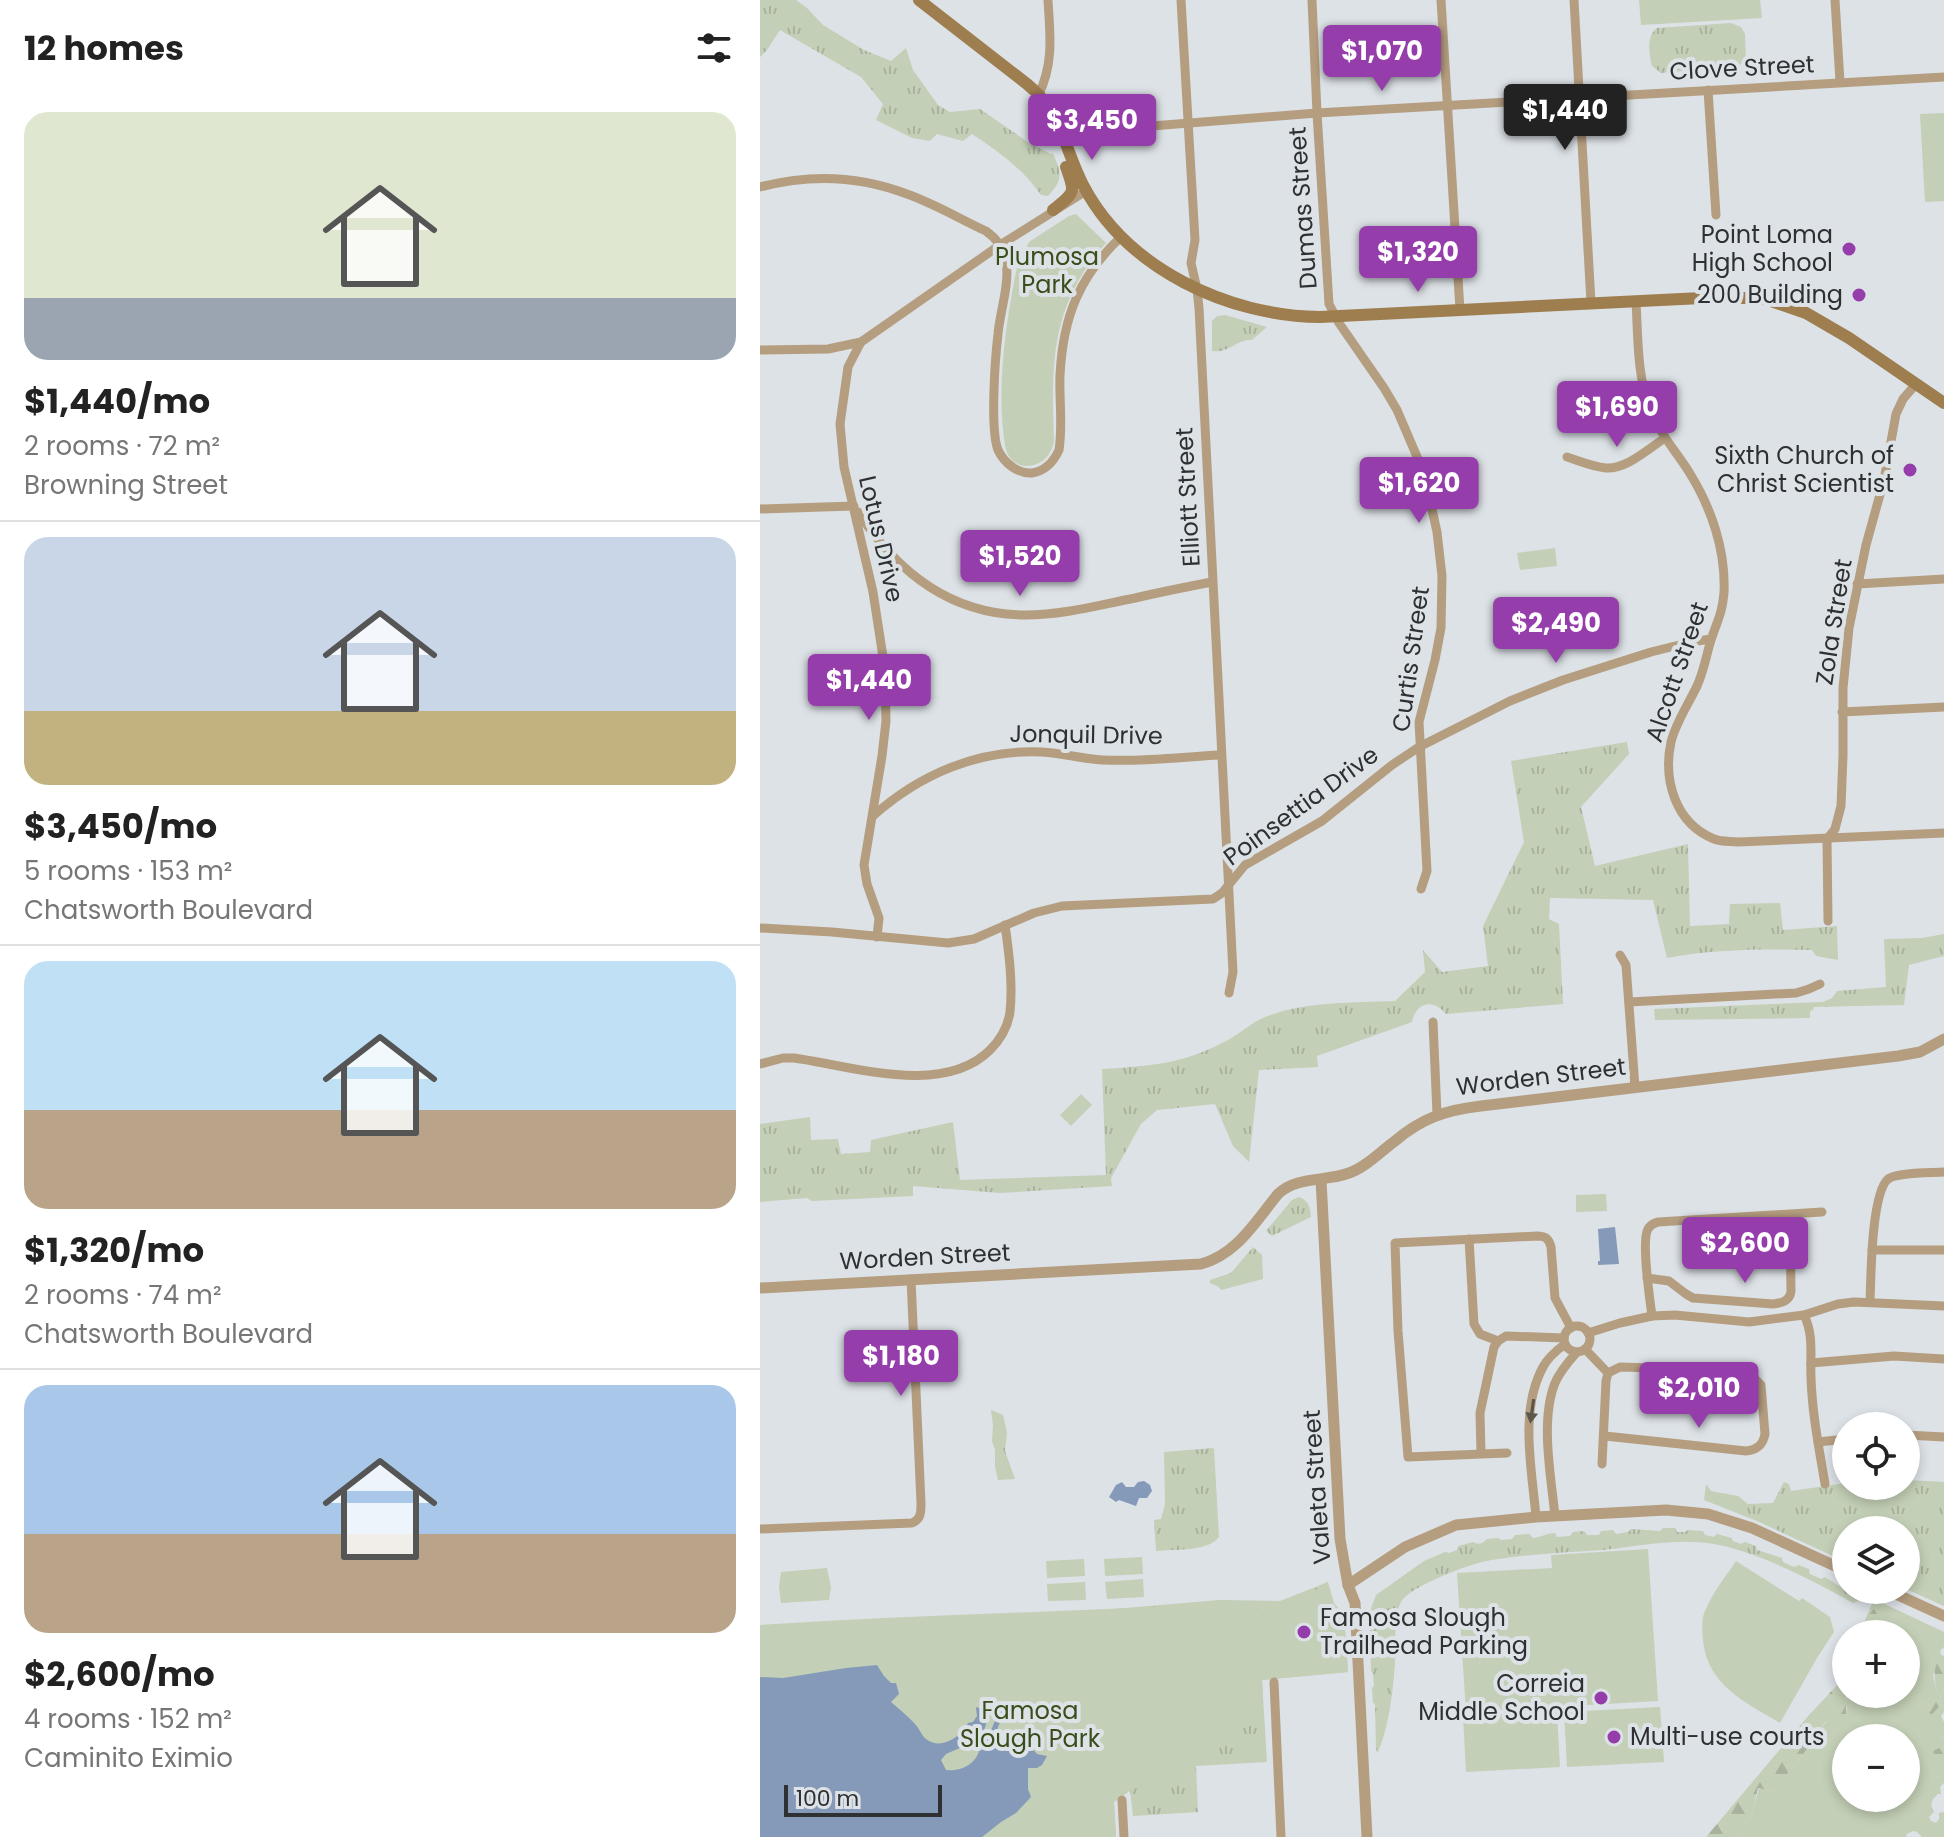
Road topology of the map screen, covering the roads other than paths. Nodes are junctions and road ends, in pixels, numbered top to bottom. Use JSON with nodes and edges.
{"nodes":[{"id":1,"x":919,"y":0,"type":"edge"},
{"id":2,"x":1048,"y":0,"type":"edge"},
{"id":3,"x":1181,"y":0,"type":"edge"},
{"id":4,"x":1312,"y":0,"type":"edge"},
{"id":5,"x":1441,"y":0,"type":"edge"},
{"id":6,"x":1574,"y":0,"type":"edge"},
{"id":7,"x":1835,"y":0,"type":"edge"},
{"id":8,"x":1944,"y":77,"type":"edge"},
{"id":9,"x":1840,"y":82,"type":"junction"},
{"id":10,"x":1708,"y":90,"type":"junction"},
{"id":11,"x":1039,"y":94,"type":"junction"},
{"id":12,"x":1579,"y":98,"type":"junction"},
{"id":13,"x":1448,"y":106,"type":"junction"},
{"id":14,"x":1317,"y":113,"type":"junction"},
{"id":15,"x":1188,"y":123,"type":"junction"},
{"id":16,"x":1063,"y":133,"type":"junction"},
{"id":17,"x":1068,"y":148,"type":"junction"},
{"id":18,"x":760,"y":187,"type":"edge"},
{"id":19,"x":1086,"y":191,"type":"junction"},
{"id":20,"x":1053,"y":210,"type":"junction"},
{"id":21,"x":1716,"y":215,"type":"dead end"},
{"id":22,"x":1122,"y":236,"type":"junction"},
{"id":23,"x":1000,"y":245,"type":"junction"},
{"id":24,"x":1197,"y":289,"type":"junction"},
{"id":25,"x":1636,"y":301,"type":"junction"},
{"id":26,"x":1591,"y":303,"type":"junction"},
{"id":27,"x":1460,"y":310,"type":"junction"},
{"id":28,"x":1335,"y":316,"type":"junction"},
{"id":29,"x":861,"y":342,"type":"junction"},
{"id":30,"x":760,"y":350,"type":"edge"},
{"id":31,"x":1916,"y":384,"type":"junction"},
{"id":32,"x":1944,"y":403,"type":"edge"},
{"id":33,"x":1665,"y":438,"type":"junction"},
{"id":34,"x":1567,"y":457,"type":"dead end"},
{"id":35,"x":854,"y":506,"type":"junction"},
{"id":36,"x":760,"y":509,"type":"edge"},
{"id":37,"x":1944,"y":579,"type":"edge"},
{"id":38,"x":1212,"y":582,"type":"junction"},
{"id":39,"x":1857,"y":584,"type":"junction"},
{"id":40,"x":1711,"y":639,"type":"junction"},
{"id":41,"x":1944,"y":707,"type":"edge"},
{"id":42,"x":1842,"y":712,"type":"junction"},
{"id":43,"x":1419,"y":747,"type":"junction"},
{"id":44,"x":1220,"y":755,"type":"junction"},
{"id":45,"x":872,"y":817,"type":"junction"},
{"id":46,"x":1944,"y":833,"type":"edge"},
{"id":47,"x":1827,"y":839,"type":"junction"},
{"id":48,"x":1228,"y":883,"type":"junction"},
{"id":49,"x":1421,"y":889,"type":"dead end"},
{"id":50,"x":1828,"y":921,"type":"dead end"},
{"id":51,"x":1005,"y":925,"type":"junction"},
{"id":52,"x":760,"y":928,"type":"edge"},
{"id":53,"x":877,"y":937,"type":"junction"},
{"id":54,"x":1620,"y":955,"type":"dead end"},
{"id":55,"x":1820,"y":984,"type":"dead end"},
{"id":56,"x":1229,"y":993,"type":"dead end"},
{"id":57,"x":1629,"y":1002,"type":"junction"},
{"id":58,"x":1433,"y":1022,"type":"dead end"},
{"id":59,"x":1944,"y":1039,"type":"edge"},
{"id":60,"x":760,"y":1064,"type":"edge"},
{"id":61,"x":1635,"y":1087,"type":"junction"},
{"id":62,"x":1437,"y":1114,"type":"junction"},
{"id":63,"x":1944,"y":1172,"type":"edge"},
{"id":64,"x":1321,"y":1180,"type":"junction"},
{"id":65,"x":1822,"y":1212,"type":"dead end"},
{"id":66,"x":1790,"y":1215,"type":"junction"},
{"id":67,"x":1469,"y":1239,"type":"junction"},
{"id":68,"x":1872,"y":1250,"type":"junction"},
{"id":69,"x":1944,"y":1250,"type":"edge"},
{"id":70,"x":1647,"y":1278,"type":"junction"},
{"id":71,"x":911,"y":1279,"type":"junction"},
{"id":72,"x":760,"y":1288,"type":"edge"},
{"id":73,"x":1870,"y":1302,"type":"junction"},
{"id":74,"x":1944,"y":1306,"type":"edge"},
{"id":75,"x":1804,"y":1315,"type":"junction"},
{"id":76,"x":1652,"y":1316,"type":"junction"},
{"id":77,"x":1571,"y":1328,"type":"junction"},
{"id":78,"x":1588,"y":1333,"type":"junction"},
{"id":79,"x":1498,"y":1341,"type":"junction"},
{"id":80,"x":1565,"y":1341,"type":"junction"},
{"id":81,"x":1581,"y":1350,"type":"junction"},
{"id":82,"x":1944,"y":1359,"type":"edge"},
{"id":83,"x":1811,"y":1363,"type":"junction"},
{"id":84,"x":1608,"y":1373,"type":"junction"},
{"id":85,"x":1605,"y":1436,"type":"junction"},
{"id":86,"x":1920,"y":1436,"type":"edge"},
{"id":87,"x":1944,"y":1437,"type":"edge"},
{"id":88,"x":1832,"y":1440,"type":"edge"},
{"id":89,"x":1818,"y":1442,"type":"junction"},
{"id":90,"x":1481,"y":1453,"type":"junction"},
{"id":91,"x":1507,"y":1453,"type":"dead end"},
{"id":92,"x":1602,"y":1464,"type":"dead end"},
{"id":93,"x":1825,"y":1484,"type":"dead end"},
{"id":94,"x":1555,"y":1516,"type":"junction"},
{"id":95,"x":1536,"y":1517,"type":"junction"},
{"id":96,"x":760,"y":1529,"type":"edge"},
{"id":97,"x":1832,"y":1565,"type":"edge"},
{"id":98,"x":1348,"y":1585,"type":"junction"},
{"id":99,"x":1918,"y":1604,"type":"edge"},
{"id":100,"x":1944,"y":1616,"type":"edge"},
{"id":101,"x":1274,"y":1682,"type":"dead end"},
{"id":102,"x":1122,"y":1800,"type":"dead end"},
{"id":103,"x":1124,"y":1837,"type":"edge"},
{"id":104,"x":1281,"y":1837,"type":"edge"},
{"id":105,"x":1367,"y":1837,"type":"edge"}],
"edges":[{"from":1,"to":11,"type":"main road"},
{"from":2,"to":11,"type":"street"},
{"from":3,"to":15,"type":"street","name":"Elliott Street"},
{"from":4,"to":14,"type":"street","name":"Dumas Street"},
{"from":5,"to":13,"type":"street"},
{"from":6,"to":12,"type":"street"},
{"from":7,"to":9,"type":"street"},
{"from":8,"to":9,"type":"street","name":"Clove Street"},
{"from":9,"to":10,"type":"street","name":"Clove Street"},
{"from":10,"to":12,"type":"street","name":"Clove Street"},
{"from":10,"to":21,"type":"street"},
{"from":11,"to":16,"type":"main road"},
{"from":12,"to":13,"type":"street","name":"Clove Street"},
{"from":12,"to":26,"type":"street"},
{"from":13,"to":14,"type":"street","name":"Clove Street"},
{"from":13,"to":27,"type":"street"},
{"from":14,"to":15,"type":"street","name":"Clove Street"},
{"from":14,"to":28,"type":"street","name":"Dumas Street"},
{"from":15,"to":16,"type":"street","name":"Clove Street"},
{"from":15,"to":24,"type":"street","name":"Elliott Street"},
{"from":16,"to":17,"type":"main road"},
{"from":17,"to":19,"type":"main road"},
{"from":17,"to":20,"type":"main road"},
{"from":18,"to":23,"type":"street"},
{"from":19,"to":20,"type":"street"},
{"from":19,"to":22,"type":"main road"},
{"from":20,"to":23,"type":"street"},
{"from":22,"to":23,"type":"street"},
{"from":22,"to":24,"type":"main road"},
{"from":23,"to":29,"type":"street"},
{"from":24,"to":28,"type":"main road"},
{"from":24,"to":38,"type":"street","name":"Elliott Street"},
{"from":25,"to":26,"type":"main road"},
{"from":25,"to":31,"type":"main road"},
{"from":25,"to":33,"type":"street","name":"Alcott Street"},
{"from":26,"to":27,"type":"main road"},
{"from":27,"to":28,"type":"main road"},
{"from":28,"to":43,"type":"street","name":"Curtis Street"},
{"from":29,"to":30,"type":"street"},
{"from":29,"to":35,"type":"street","name":"Lotus Drive"},
{"from":31,"to":32,"type":"main road"},
{"from":31,"to":39,"type":"street","name":"Zola Street"},
{"from":33,"to":34,"type":"street"},
{"from":33,"to":40,"type":"street","name":"Alcott Street"},
{"from":35,"to":36,"type":"street"},
{"from":35,"to":38,"type":"street"},
{"from":35,"to":45,"type":"street","name":"Lotus Drive"},
{"from":37,"to":39,"type":"street"},
{"from":38,"to":44,"type":"street","name":"Elliott Street"},
{"from":39,"to":42,"type":"street","name":"Zola Street"},
{"from":40,"to":43,"type":"street","name":"Poinsettia Drive"},
{"from":40,"to":47,"type":"street","name":"Alcott Street"},
{"from":41,"to":42,"type":"street"},
{"from":42,"to":47,"type":"street","name":"Zola Street"},
{"from":43,"to":48,"type":"street","name":"Poinsettia Drive"},
{"from":43,"to":49,"type":"street","name":"Curtis Street"},
{"from":44,"to":45,"type":"street","name":"Jonquil Drive"},
{"from":44,"to":48,"type":"street","name":"Elliott Street"},
{"from":45,"to":53,"type":"street","name":"Lotus Drive"},
{"from":46,"to":47,"type":"street"},
{"from":47,"to":50,"type":"street","name":"Zola Street"},
{"from":48,"to":51,"type":"street","name":"Poinsettia Drive"},
{"from":48,"to":56,"type":"street","name":"Elliott Street"},
{"from":51,"to":53,"type":"street","name":"Poinsettia Drive"},
{"from":51,"to":60,"type":"street"},
{"from":52,"to":53,"type":"street","name":"Poinsettia Drive"},
{"from":54,"to":57,"type":"street"},
{"from":55,"to":57,"type":"street"},
{"from":57,"to":61,"type":"street"},
{"from":58,"to":62,"type":"street"},
{"from":59,"to":61,"type":"street","name":"Worden Street"},
{"from":61,"to":62,"type":"street","name":"Worden Street"},
{"from":62,"to":64,"type":"street","name":"Worden Street"},
{"from":63,"to":68,"type":"street"},
{"from":64,"to":71,"type":"street","name":"Worden Street"},
{"from":64,"to":98,"type":"street","name":"Valeta Street"},
{"from":65,"to":66,"type":"street"},
{"from":66,"to":70,"type":"street"},
{"from":66,"to":70,"type":"street"},
{"from":67,"to":77,"type":"street"},
{"from":67,"to":79,"type":"street"},
{"from":67,"to":90,"type":"street"},
{"from":68,"to":69,"type":"street"},
{"from":68,"to":73,"type":"street"},
{"from":70,"to":76,"type":"street"},
{"from":71,"to":72,"type":"street","name":"Worden Street"},
{"from":71,"to":96,"type":"street"},
{"from":73,"to":74,"type":"street"},
{"from":73,"to":75,"type":"street"},
{"from":75,"to":76,"type":"street"},
{"from":75,"to":83,"type":"street"},
{"from":76,"to":78,"type":"street"},
{"from":77,"to":78,"type":"street"},
{"from":77,"to":80,"type":"street"},
{"from":78,"to":81,"type":"street"},
{"from":79,"to":80,"type":"street"},
{"from":79,"to":90,"type":"street"},
{"from":80,"to":81,"type":"street"},
{"from":80,"to":95,"type":"street","one_way":true},
{"from":81,"to":84,"type":"street"},
{"from":81,"to":94,"type":"street"},
{"from":82,"to":83,"type":"street"},
{"from":83,"to":89,"type":"street"},
{"from":84,"to":85,"type":"street"},
{"from":84,"to":85,"type":"street"},
{"from":85,"to":92,"type":"street"},
{"from":86,"to":87,"type":"street"},
{"from":88,"to":89,"type":"street"},
{"from":89,"to":93,"type":"street"},
{"from":90,"to":91,"type":"street"},
{"from":94,"to":95,"type":"street"},
{"from":94,"to":97,"type":"street"},
{"from":95,"to":98,"type":"street"},
{"from":98,"to":105,"type":"street","name":"Valeta Street"},
{"from":99,"to":100,"type":"street"},
{"from":101,"to":104,"type":"street"},
{"from":102,"to":103,"type":"street"}]}
